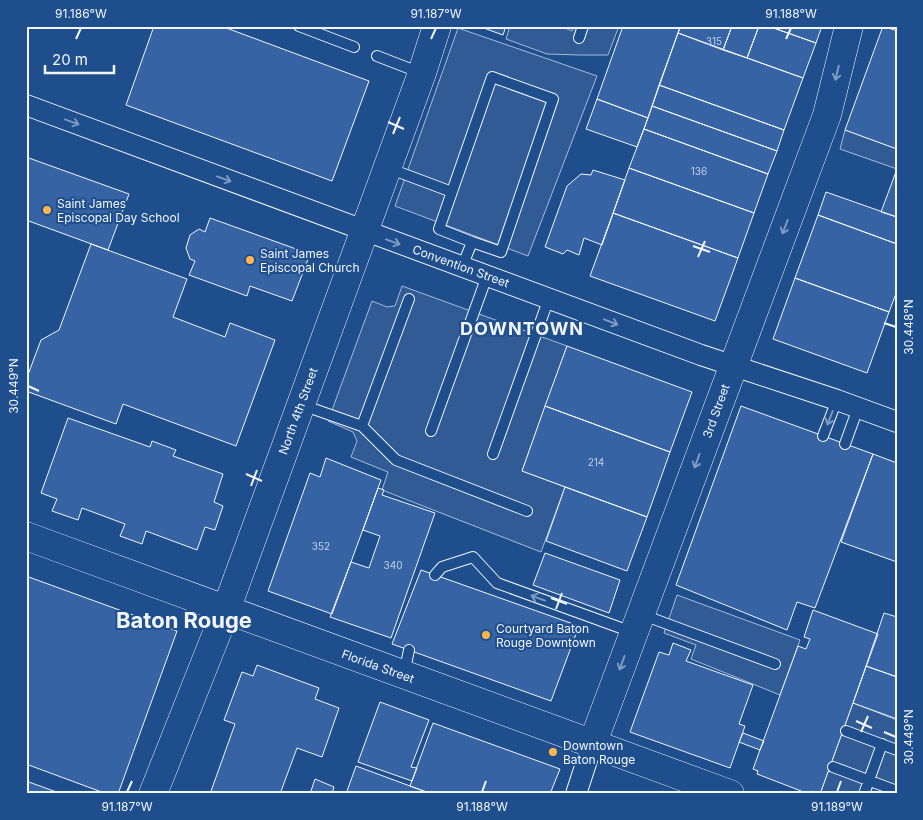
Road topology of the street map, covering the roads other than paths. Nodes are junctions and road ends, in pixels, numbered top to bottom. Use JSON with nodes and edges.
{"nodes":[{"id":1,"x":299,"y":26,"type":"edge"},
{"id":2,"x":437,"y":26,"type":"edge"},
{"id":3,"x":583,"y":26,"type":"edge"},
{"id":4,"x":849,"y":26,"type":"edge"},
{"id":5,"x":579,"y":38,"type":"dead end"},
{"id":6,"x":354,"y":47,"type":"dead end"},
{"id":7,"x":377,"y":56,"type":"dead end"},
{"id":8,"x":422,"y":73,"type":"junction"},
{"id":9,"x":26,"y":105,"type":"edge"},
{"id":10,"x":387,"y":168,"type":"junction"},
{"id":11,"x":452,"y":192,"type":"junction"},
{"id":12,"x":363,"y":231,"type":"junction"},
{"id":13,"x":472,"y":242,"type":"junction"},
{"id":14,"x":462,"y":267,"type":"junction"},
{"id":15,"x":487,"y":276,"type":"junction"},
{"id":16,"x":549,"y":298,"type":"junction"},
{"id":17,"x":408,"y":299,"type":"dead end"},
{"id":18,"x":732,"y":366,"type":"junction"},
{"id":19,"x":837,"y":400,"type":"junction"},
{"id":20,"x":301,"y":405,"type":"junction"},
{"id":21,"x":858,"y":408,"type":"junction"},
{"id":22,"x":897,"y":422,"type":"edge"},
{"id":23,"x":362,"y":426,"type":"junction"},
{"id":24,"x":431,"y":431,"type":"dead end"},
{"id":25,"x":823,"y":436,"type":"dead end"},
{"id":26,"x":844,"y":444,"type":"dead end"},
{"id":27,"x":493,"y":454,"type":"dead end"},
{"id":28,"x":527,"y":511,"type":"dead end"},
{"id":29,"x":26,"y":536,"type":"edge"},
{"id":30,"x":435,"y":575,"type":"dead end"},
{"id":31,"x":226,"y":610,"type":"junction"},
{"id":32,"x":637,"y":624,"type":"junction"},
{"id":33,"x":775,"y":664,"type":"dead end"},
{"id":34,"x":846,"y":731,"type":"dead end"},
{"id":35,"x":882,"y":744,"type":"junction"},
{"id":36,"x":592,"y":745,"type":"junction"},
{"id":37,"x":897,"y":750,"type":"edge"},
{"id":38,"x":833,"y":767,"type":"dead end"},
{"id":39,"x":869,"y":780,"type":"junction"},
{"id":40,"x":897,"y":791,"type":"edge"},
{"id":41,"x":153,"y":794,"type":"edge"},
{"id":42,"x":576,"y":794,"type":"edge"},
{"id":43,"x":730,"y":794,"type":"edge"},
{"id":44,"x":864,"y":794,"type":"edge"}],
"edges":[{"from":1,"to":6,"type":"lane"},
{"from":2,"to":8,"type":"main road","name":"North 4th Street"},
{"from":3,"to":5,"type":"lane"},
{"from":4,"to":18,"type":"main road","name":"3rd Street","one_way":true},
{"from":7,"to":8,"type":"lane"},
{"from":8,"to":10,"type":"main road","name":"North 4th Street"},
{"from":9,"to":12,"type":"street","name":"Convention Street","one_way":true},
{"from":10,"to":11,"type":"lane"},
{"from":10,"to":12,"type":"main road","name":"North 4th Street"},
{"from":11,"to":13,"type":"lane"},
{"from":11,"to":13,"type":"lane"},
{"from":12,"to":14,"type":"street","name":"Convention Street","one_way":true},
{"from":12,"to":20,"type":"main road","name":"North 4th Street"},
{"from":13,"to":14,"type":"lane"},
{"from":14,"to":15,"type":"street","name":"Convention Street"},
{"from":15,"to":16,"type":"street","name":"Convention Street"},
{"from":15,"to":24,"type":"lane"},
{"from":16,"to":18,"type":"street","name":"Convention Street","one_way":true},
{"from":16,"to":27,"type":"lane"},
{"from":17,"to":23,"type":"lane"},
{"from":18,"to":19,"type":"street","name":"Convention Street"},
{"from":18,"to":32,"type":"main road","name":"3rd Street","one_way":true},
{"from":19,"to":21,"type":"street","name":"Convention Street"},
{"from":19,"to":25,"type":"lane","one_way":true},
{"from":20,"to":23,"type":"lane"},
{"from":20,"to":31,"type":"main road","name":"North 4th Street"},
{"from":21,"to":22,"type":"street","name":"Convention Street"},
{"from":21,"to":26,"type":"lane"},
{"from":23,"to":28,"type":"lane"},
{"from":29,"to":31,"type":"main road","name":"Florida Street"},
{"from":32,"to":30,"type":"lane","one_way":true},
{"from":31,"to":36,"type":"main road","name":"Florida Street"},
{"from":31,"to":41,"type":"main road","name":"North 4th Street"},
{"from":32,"to":33,"type":"lane"},
{"from":32,"to":36,"type":"main road","name":"3rd Street","one_way":true},
{"from":34,"to":35,"type":"lane"},
{"from":35,"to":37,"type":"lane"},
{"from":35,"to":39,"type":"lane"},
{"from":36,"to":42,"type":"street","name":"3rd Street"},
{"from":36,"to":43,"type":"main road","name":"Florida Street"},
{"from":38,"to":39,"type":"lane"},
{"from":39,"to":40,"type":"lane"},
{"from":39,"to":44,"type":"lane"}]}
